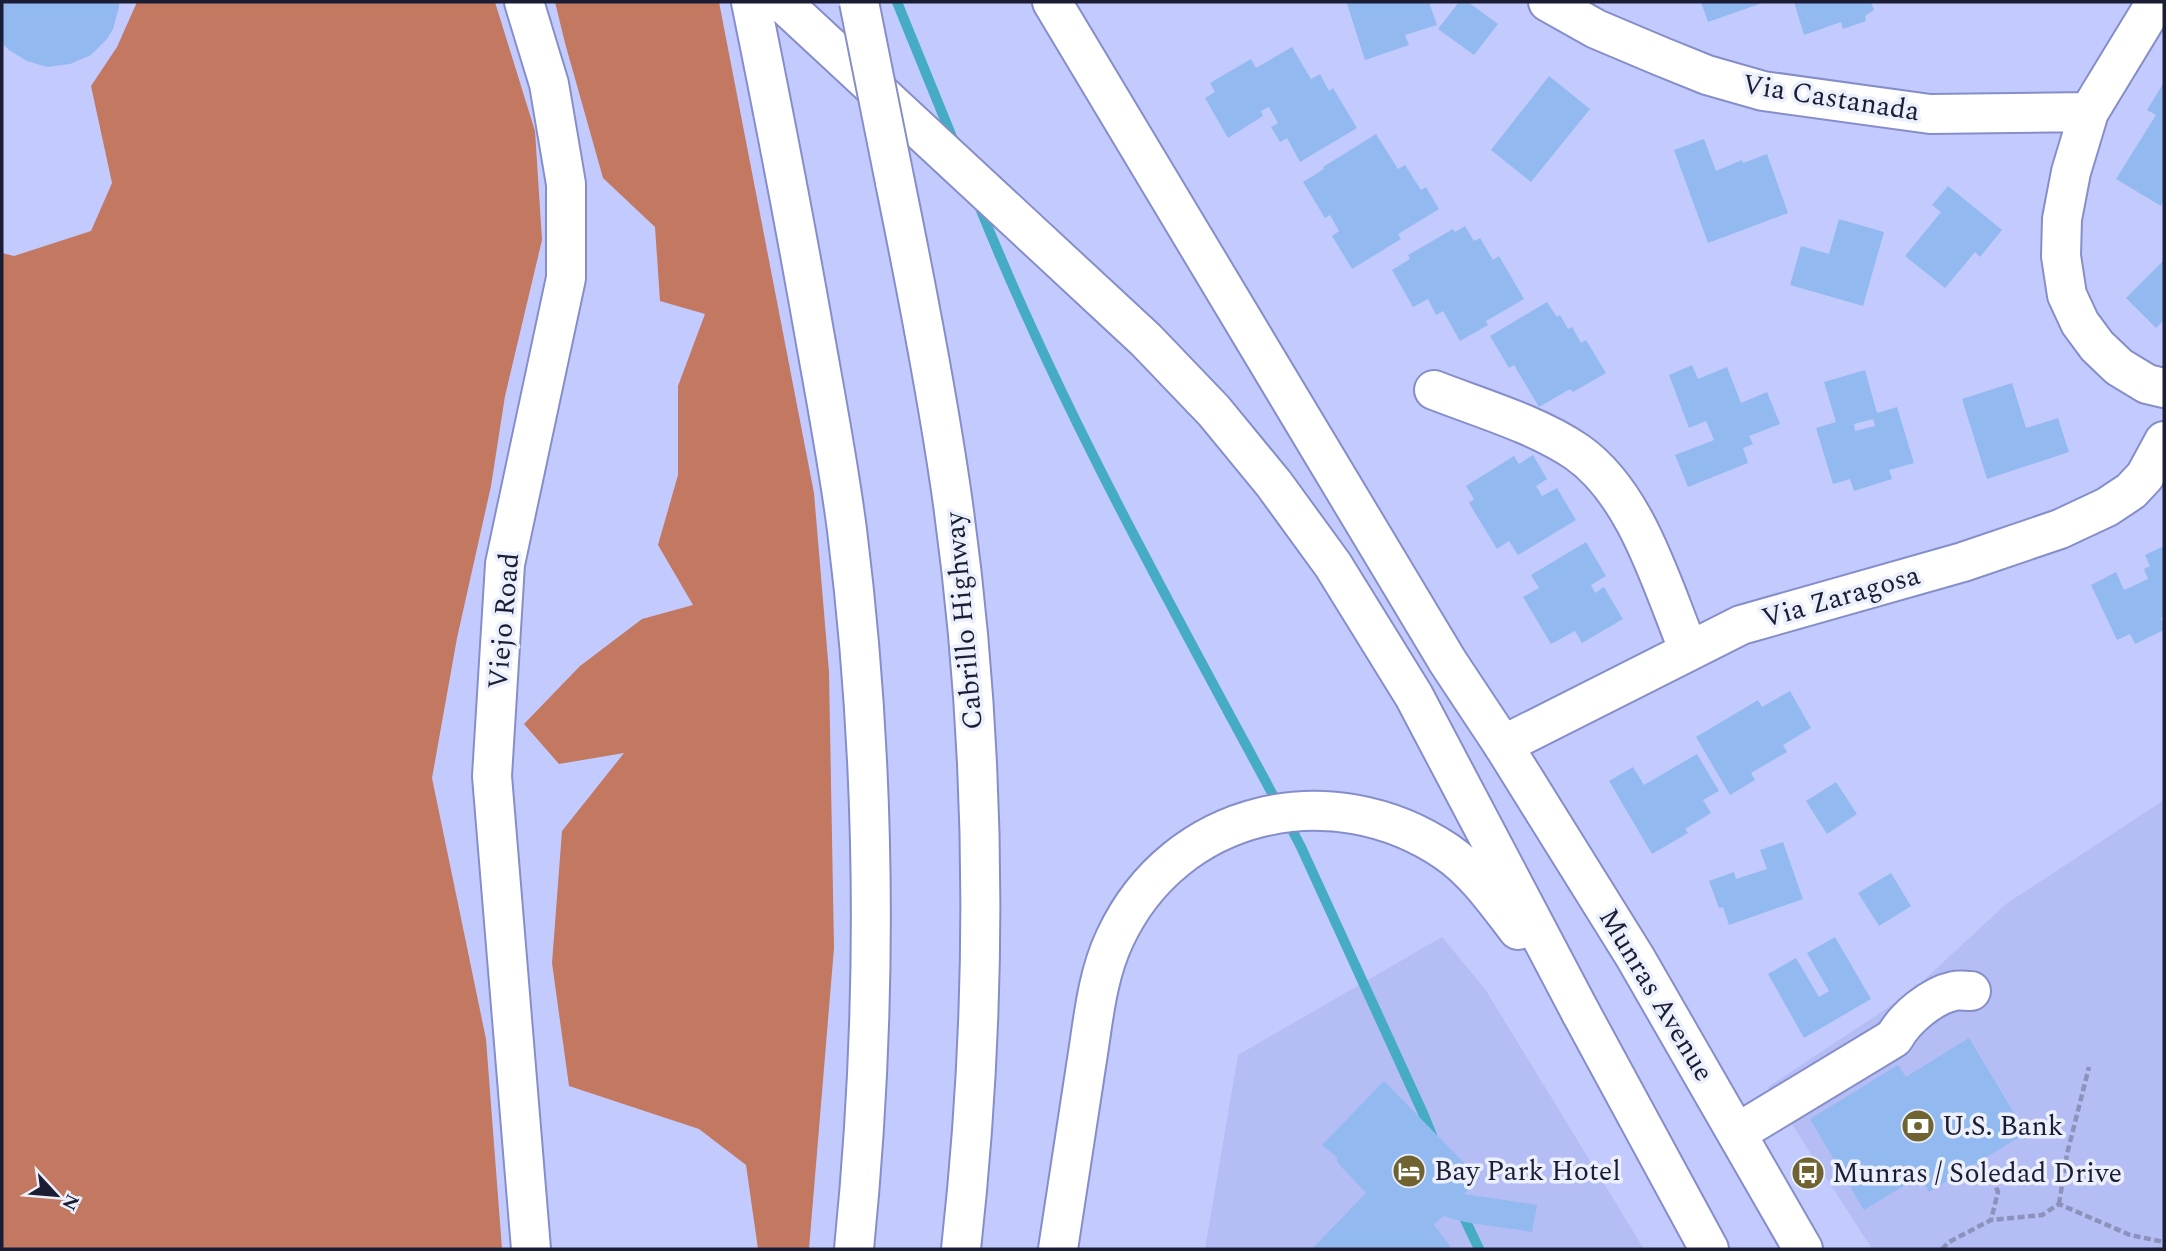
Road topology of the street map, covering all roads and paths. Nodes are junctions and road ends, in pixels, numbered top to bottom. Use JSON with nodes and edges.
{"nodes":[{"id":1,"x":524,"y":2,"type":"edge"},
{"id":2,"x":751,"y":2,"type":"edge"},
{"id":3,"x":782,"y":2,"type":"edge"},
{"id":4,"x":859,"y":2,"type":"edge"},
{"id":5,"x":1052,"y":2,"type":"edge"},
{"id":6,"x":1548,"y":2,"type":"edge"},
{"id":7,"x":2156,"y":2,"type":"edge"},
{"id":8,"x":2090,"y":112,"type":"junction"},
{"id":9,"x":2164,"y":388,"type":"edge"},
{"id":10,"x":1434,"y":390,"type":"dead end"},
{"id":11,"x":2164,"y":442,"type":"edge"},
{"id":12,"x":1689,"y":652,"type":"junction"},
{"id":13,"x":1503,"y":745,"type":"junction"},
{"id":14,"x":1581,"y":1013,"type":"junction"},
{"id":15,"x":1894,"y":1038,"type":"dead end"},
{"id":16,"x":2089,"y":1068,"type":"dead end"},
{"id":17,"x":1737,"y":1133,"type":"junction"},
{"id":18,"x":1983,"y":1159,"type":"dead end"},
{"id":19,"x":2059,"y":1204,"type":"junction"},
{"id":20,"x":1991,"y":1220,"type":"junction"},
{"id":21,"x":2164,"y":1242,"type":"edge"},
{"id":22,"x":531,"y":1249,"type":"edge"},
{"id":23,"x":854,"y":1249,"type":"edge"},
{"id":24,"x":961,"y":1249,"type":"edge"},
{"id":25,"x":1058,"y":1249,"type":"edge"},
{"id":26,"x":1709,"y":1249,"type":"edge"},
{"id":27,"x":1803,"y":1249,"type":"edge"},
{"id":28,"x":1942,"y":1249,"type":"edge"}],
"edges":[{"from":1,"to":22,"type":"main road","name":"Viejo Road"},
{"from":2,"to":23,"type":"main road"},
{"from":3,"to":14,"type":"main road"},
{"from":4,"to":24,"type":"main road","name":"Cabrillo Highway","bridge":true},
{"from":5,"to":13,"type":"main road","name":"Munras Avenue"},
{"from":6,"to":8,"type":"main road","name":"Via Castanada"},
{"from":7,"to":8,"type":"main road"},
{"from":8,"to":9,"type":"main road"},
{"from":10,"to":12,"type":"main road"},
{"from":11,"to":12,"type":"main road","name":"Via Zaragosa"},
{"from":12,"to":13,"type":"main road","name":"Via Zaragosa"},
{"from":13,"to":17,"type":"main road","name":"Munras Avenue"},
{"from":14,"to":25,"type":"main road"},
{"from":14,"to":26,"type":"main road"},
{"from":15,"to":17,"type":"main road"},
{"from":16,"to":19,"type":"path"},
{"from":17,"to":27,"type":"main road","name":"Munras Avenue"},
{"from":18,"to":20,"type":"path"},
{"from":19,"to":20,"type":"path"},
{"from":19,"to":21,"type":"path"},
{"from":20,"to":28,"type":"path"}]}
